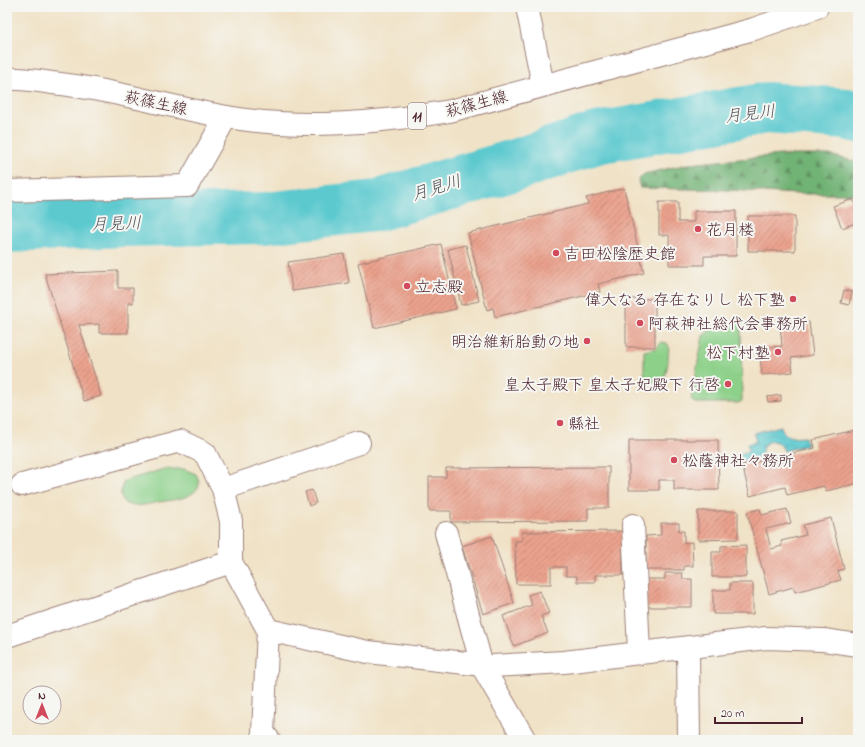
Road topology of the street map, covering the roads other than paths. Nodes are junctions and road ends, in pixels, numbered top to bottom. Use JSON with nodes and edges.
{"nodes":[{"id":1,"x":527,"y":7,"type":"edge"},
{"id":2,"x":817,"y":7,"type":"edge"},
{"id":3,"x":7,"y":79,"type":"edge"},
{"id":4,"x":544,"y":84,"type":"junction"},
{"id":5,"x":226,"y":117,"type":"junction"},
{"id":6,"x":7,"y":191,"type":"edge"},
{"id":7,"x":358,"y":443,"type":"dead end"},
{"id":8,"x":22,"y":485,"type":"dead end"},
{"id":9,"x":223,"y":490,"type":"junction"},
{"id":10,"x":633,"y":525,"type":"dead end"},
{"id":11,"x":446,"y":533,"type":"dead end"},
{"id":12,"x":231,"y":562,"type":"junction"},
{"id":13,"x":268,"y":630,"type":"junction"},
{"id":14,"x":7,"y":636,"type":"edge"},
{"id":15,"x":858,"y":645,"type":"edge"},
{"id":16,"x":688,"y":647,"type":"junction"},
{"id":17,"x":639,"y":652,"type":"junction"},
{"id":18,"x":482,"y":666,"type":"junction"},
{"id":19,"x":269,"y":740,"type":"edge"},
{"id":20,"x":525,"y":740,"type":"edge"},
{"id":21,"x":689,"y":740,"type":"edge"}],
"edges":[{"from":1,"to":4,"type":"street"},
{"from":2,"to":4,"type":"street","name":"萩篠生線","number":"11"},
{"from":3,"to":5,"type":"street","name":"萩篠生線","number":"11"},
{"from":4,"to":5,"type":"street","name":"萩篠生線","number":"11"},
{"from":5,"to":6,"type":"street"},
{"from":7,"to":9,"type":"street"},
{"from":8,"to":9,"type":"street"},
{"from":9,"to":12,"type":"street"},
{"from":10,"to":17,"type":"street"},
{"from":11,"to":18,"type":"street"},
{"from":12,"to":13,"type":"street"},
{"from":12,"to":14,"type":"street"},
{"from":13,"to":18,"type":"street"},
{"from":13,"to":19,"type":"street"},
{"from":15,"to":16,"type":"street"},
{"from":16,"to":17,"type":"street"},
{"from":16,"to":21,"type":"street"},
{"from":17,"to":18,"type":"street"},
{"from":18,"to":20,"type":"street"}]}
